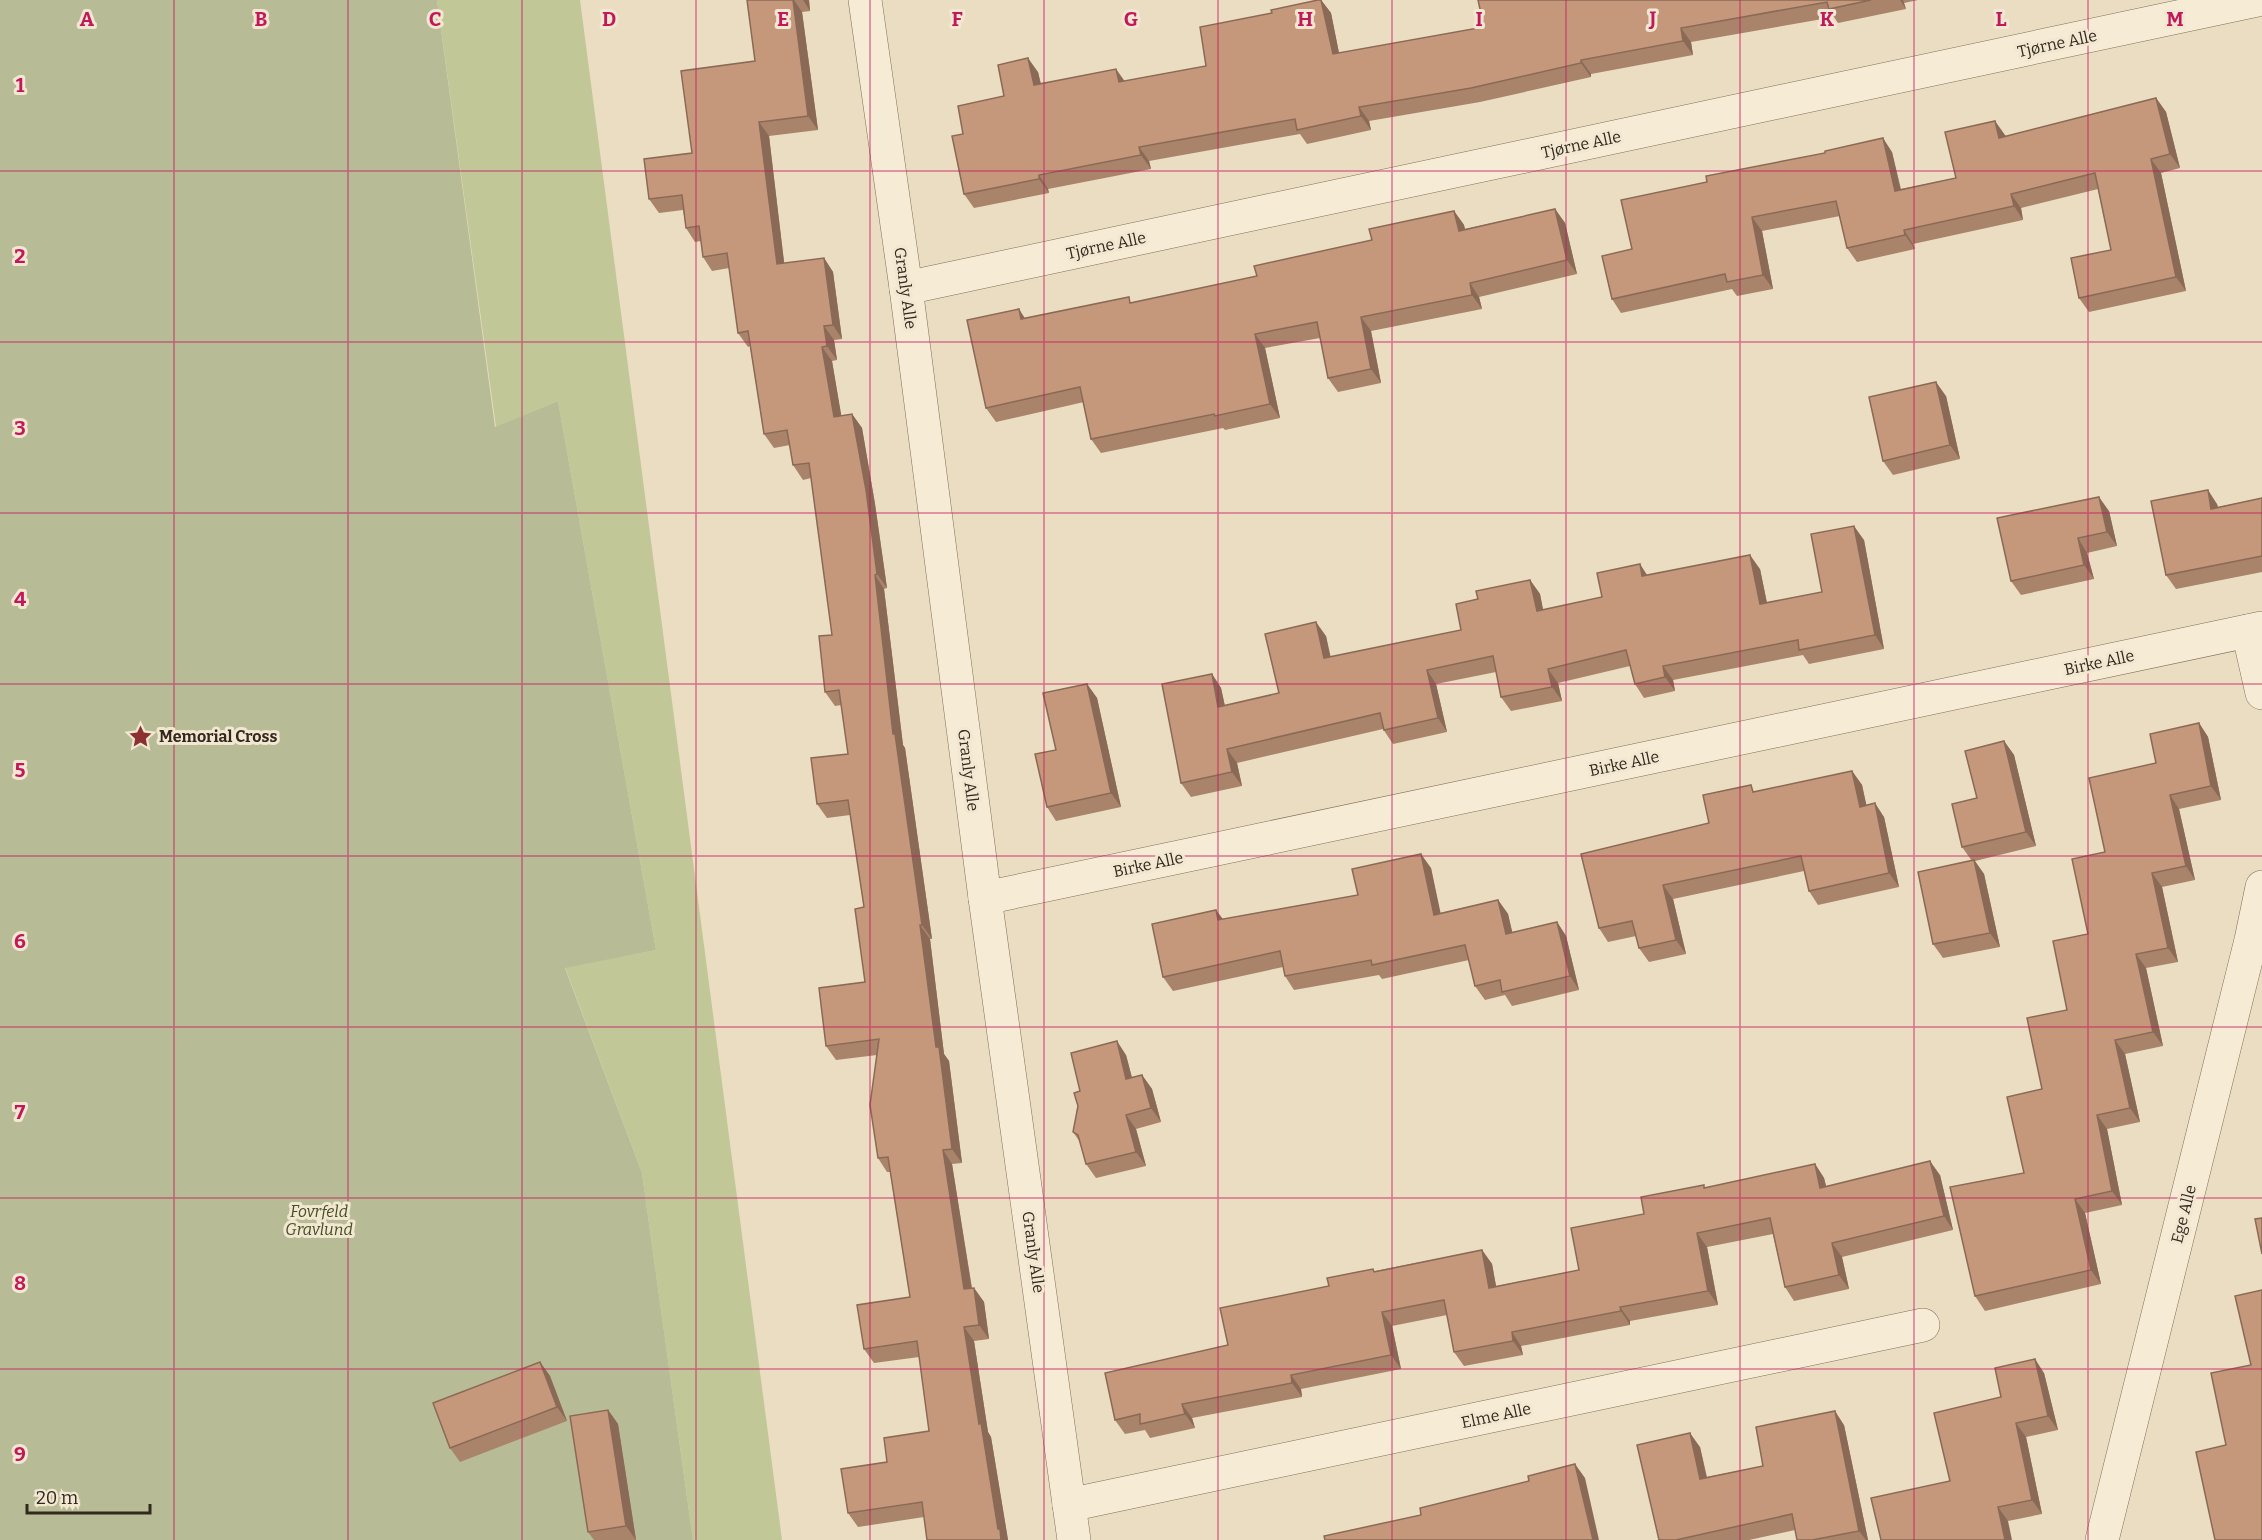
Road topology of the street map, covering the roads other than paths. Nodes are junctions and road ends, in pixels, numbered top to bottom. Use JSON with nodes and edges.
{"nodes":[{"id":1,"x":865,"y":0,"type":"edge"},
{"id":2,"x":2257,"y":0,"type":"edge"},
{"id":3,"x":906,"y":288,"type":"junction"},
{"id":4,"x":2255,"y":629,"type":"edge"},
{"id":5,"x":2262,"y":693,"type":"edge"},
{"id":6,"x":2262,"y":887,"type":"edge"},
{"id":7,"x":985,"y":898,"type":"junction"},
{"id":8,"x":1923,"y":1325,"type":"dead end"},
{"id":9,"x":1069,"y":1505,"type":"junction"},
{"id":10,"x":1074,"y":1540,"type":"edge"},
{"id":11,"x":2102,"y":1540,"type":"edge"}],
"edges":[{"from":1,"to":3,"type":"street","name":"Granly Alle"},
{"from":2,"to":3,"type":"street","name":"Tjørne Alle"},
{"from":3,"to":7,"type":"street","name":"Granly Alle"},
{"from":4,"to":5,"type":"street"},
{"from":4,"to":7,"type":"street","name":"Birke Alle"},
{"from":6,"to":11,"type":"street","name":"Ege Alle"},
{"from":7,"to":9,"type":"street","name":"Granly Alle"},
{"from":8,"to":9,"type":"street","name":"Elme Alle"},
{"from":9,"to":10,"type":"street","name":"Granly Alle"}]}
